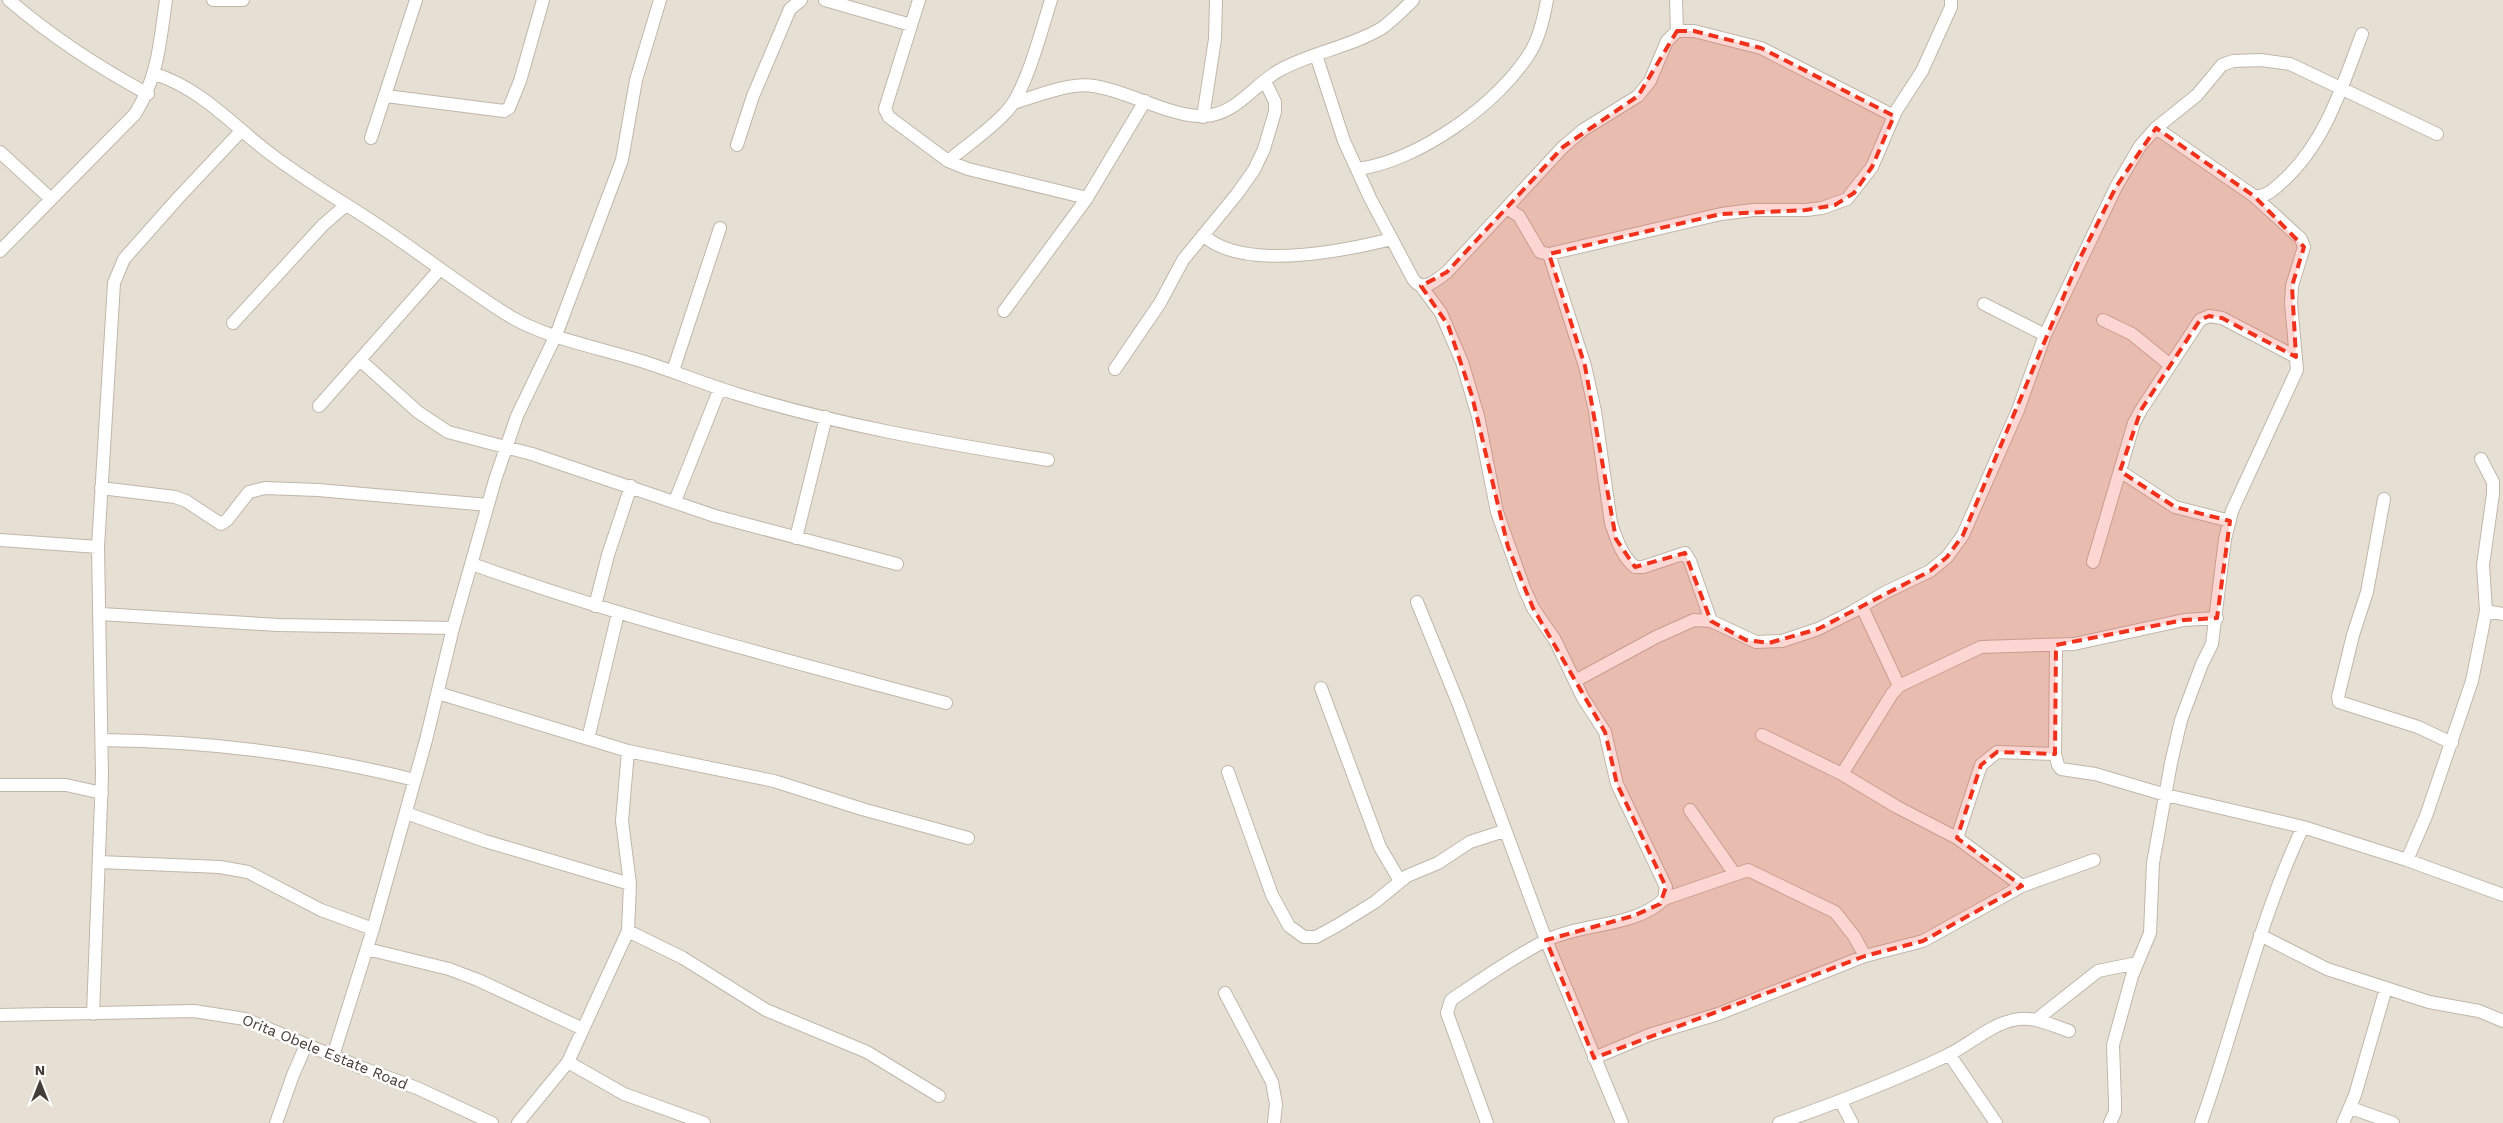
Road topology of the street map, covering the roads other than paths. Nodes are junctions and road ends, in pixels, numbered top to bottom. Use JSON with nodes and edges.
{"nodes":[{"id":1,"x":10,"y":0,"type":"edge"},
{"id":2,"x":166,"y":0,"type":"edge"},
{"id":3,"x":214,"y":0,"type":"edge"},
{"id":4,"x":243,"y":0,"type":"edge"},
{"id":5,"x":416,"y":0,"type":"edge"},
{"id":6,"x":542,"y":0,"type":"edge"},
{"id":7,"x":660,"y":0,"type":"edge"},
{"id":8,"x":801,"y":0,"type":"edge"},
{"id":9,"x":825,"y":0,"type":"edge"},
{"id":10,"x":919,"y":0,"type":"edge"},
{"id":11,"x":1051,"y":0,"type":"edge"},
{"id":12,"x":1216,"y":0,"type":"edge"},
{"id":13,"x":1413,"y":0,"type":"edge"},
{"id":14,"x":1547,"y":0,"type":"edge"},
{"id":15,"x":1676,"y":0,"type":"edge"},
{"id":16,"x":1951,"y":0,"type":"edge"},
{"id":17,"x":790,"y":4,"type":"edge"},
{"id":18,"x":911,"y":25,"type":"junction"},
{"id":19,"x":1677,"y":31,"type":"junction"},
{"id":20,"x":2362,"y":34,"type":"dead end"},
{"id":21,"x":1316,"y":55,"type":"junction"},
{"id":22,"x":155,"y":74,"type":"junction"},
{"id":23,"x":1265,"y":81,"type":"junction"},
{"id":24,"x":2342,"y":88,"type":"junction"},
{"id":25,"x":148,"y":94,"type":"junction"},
{"id":26,"x":386,"y":96,"type":"junction"},
{"id":27,"x":1144,"y":101,"type":"junction"},
{"id":28,"x":1013,"y":103,"type":"junction"},
{"id":29,"x":1894,"y":116,"type":"junction"},
{"id":30,"x":1203,"y":117,"type":"junction"},
{"id":31,"x":2156,"y":128,"type":"junction"},
{"id":32,"x":242,"y":130,"type":"junction"},
{"id":33,"x":2437,"y":134,"type":"dead end"},
{"id":34,"x":371,"y":138,"type":"dead end"},
{"id":35,"x":736,"y":145,"type":"dead end"},
{"id":36,"x":0,"y":152,"type":"edge"},
{"id":37,"x":948,"y":161,"type":"junction"},
{"id":38,"x":1357,"y":169,"type":"junction"},
{"id":39,"x":2254,"y":196,"type":"junction"},
{"id":40,"x":1087,"y":198,"type":"junction"},
{"id":41,"x":51,"y":199,"type":"junction"},
{"id":42,"x":346,"y":205,"type":"junction"},
{"id":43,"x":1508,"y":208,"type":"junction"},
{"id":44,"x":720,"y":228,"type":"dead end"},
{"id":45,"x":1203,"y":235,"type":"junction"},
{"id":46,"x":1392,"y":239,"type":"junction"},
{"id":47,"x":0,"y":251,"type":"edge"},
{"id":48,"x":1549,"y":254,"type":"junction"},
{"id":49,"x":440,"y":269,"type":"junction"},
{"id":50,"x":1421,"y":286,"type":"junction"},
{"id":51,"x":1984,"y":304,"type":"dead end"},
{"id":52,"x":1004,"y":311,"type":"dead end"},
{"id":53,"x":2103,"y":320,"type":"dead end"},
{"id":54,"x":233,"y":324,"type":"dead end"},
{"id":55,"x":556,"y":335,"type":"junction"},
{"id":56,"x":2044,"y":335,"type":"junction"},
{"id":57,"x":2296,"y":357,"type":"junction"},
{"id":58,"x":360,"y":360,"type":"junction"},
{"id":59,"x":2170,"y":365,"type":"junction"},
{"id":60,"x":1115,"y":369,"type":"dead end"},
{"id":61,"x":673,"y":371,"type":"junction"},
{"id":62,"x":720,"y":388,"type":"junction"},
{"id":63,"x":319,"y":406,"type":"dead end"},
{"id":64,"x":826,"y":417,"type":"junction"},
{"id":65,"x":505,"y":449,"type":"junction"},
{"id":66,"x":2481,"y":459,"type":"dead end"},
{"id":67,"x":1048,"y":460,"type":"dead end"},
{"id":68,"x":2120,"y":471,"type":"junction"},
{"id":69,"x":631,"y":486,"type":"junction"},
{"id":70,"x":101,"y":488,"type":"junction"},
{"id":71,"x":2384,"y":499,"type":"dead end"},
{"id":72,"x":675,"y":501,"type":"junction"},
{"id":73,"x":488,"y":505,"type":"junction"},
{"id":74,"x":2230,"y":521,"type":"junction"},
{"id":75,"x":796,"y":538,"type":"junction"},
{"id":76,"x":0,"y":540,"type":"edge"},
{"id":77,"x":98,"y":547,"type":"junction"},
{"id":78,"x":2092,"y":562,"type":"dead end"},
{"id":79,"x":472,"y":564,"type":"junction"},
{"id":80,"x":897,"y":564,"type":"dead end"},
{"id":81,"x":1417,"y":602,"type":"dead end"},
{"id":82,"x":595,"y":606,"type":"junction"},
{"id":83,"x":1862,"y":606,"type":"junction"},
{"id":84,"x":2486,"y":611,"type":"junction"},
{"id":85,"x":618,"y":613,"type":"junction"},
{"id":86,"x":101,"y":614,"type":"junction"},
{"id":87,"x":2503,"y":614,"type":"edge"},
{"id":88,"x":2217,"y":618,"type":"junction"},
{"id":89,"x":1711,"y":621,"type":"junction"},
{"id":90,"x":453,"y":628,"type":"junction"},
{"id":91,"x":2056,"y":645,"type":"junction"},
{"id":92,"x":1575,"y":681,"type":"junction"},
{"id":93,"x":1899,"y":686,"type":"junction"},
{"id":94,"x":1321,"y":688,"type":"dead end"},
{"id":95,"x":438,"y":693,"type":"junction"},
{"id":96,"x":946,"y":703,"type":"dead end"},
{"id":97,"x":1762,"y":735,"type":"dead end"},
{"id":98,"x":588,"y":739,"type":"junction"},
{"id":99,"x":102,"y":740,"type":"junction"},
{"id":100,"x":2452,"y":743,"type":"junction"},
{"id":101,"x":628,"y":751,"type":"junction"},
{"id":102,"x":2055,"y":754,"type":"junction"},
{"id":103,"x":1228,"y":772,"type":"dead end"},
{"id":104,"x":1842,"y":774,"type":"junction"},
{"id":105,"x":415,"y":780,"type":"junction"},
{"id":106,"x":0,"y":785,"type":"edge"},
{"id":107,"x":102,"y":793,"type":"junction"},
{"id":108,"x":2166,"y":795,"type":"junction"},
{"id":109,"x":1690,"y":810,"type":"dead end"},
{"id":110,"x":406,"y":813,"type":"junction"},
{"id":111,"x":2303,"y":827,"type":"junction"},
{"id":112,"x":1504,"y":831,"type":"junction"},
{"id":113,"x":968,"y":838,"type":"dead end"},
{"id":114,"x":1957,"y":838,"type":"junction"},
{"id":115,"x":2094,"y":860,"type":"dead end"},
{"id":116,"x":2407,"y":860,"type":"junction"},
{"id":117,"x":99,"y":862,"type":"junction"},
{"id":118,"x":1734,"y":873,"type":"junction"},
{"id":119,"x":1400,"y":881,"type":"junction"},
{"id":120,"x":630,"y":884,"type":"junction"},
{"id":121,"x":2022,"y":886,"type":"junction"},
{"id":122,"x":2503,"y":895,"type":"edge"},
{"id":123,"x":1664,"y":899,"type":"junction"},
{"id":124,"x":373,"y":930,"type":"junction"},
{"id":125,"x":628,"y":931,"type":"junction"},
{"id":126,"x":2260,"y":935,"type":"junction"},
{"id":127,"x":1546,"y":940,"type":"junction"},
{"id":128,"x":368,"y":950,"type":"junction"},
{"id":129,"x":1865,"y":956,"type":"junction"},
{"id":130,"x":2138,"y":963,"type":"junction"},
{"id":131,"x":2386,"y":988,"type":"junction"},
{"id":132,"x":1226,"y":993,"type":"dead end"},
{"id":133,"x":94,"y":1014,"type":"junction"},
{"id":134,"x":0,"y":1015,"type":"edge"},
{"id":135,"x":2036,"y":1020,"type":"junction"},
{"id":136,"x":2503,"y":1021,"type":"edge"},
{"id":137,"x":584,"y":1029,"type":"junction"},
{"id":138,"x":2069,"y":1031,"type":"dead end"},
{"id":139,"x":306,"y":1045,"type":"junction"},
{"id":140,"x":1949,"y":1054,"type":"junction"},
{"id":141,"x":333,"y":1056,"type":"junction"},
{"id":142,"x":1594,"y":1058,"type":"junction"},
{"id":143,"x":568,"y":1062,"type":"junction"},
{"id":144,"x":939,"y":1096,"type":"dead end"},
{"id":145,"x":1840,"y":1102,"type":"junction"},
{"id":146,"x":2351,"y":1108,"type":"junction"},
{"id":147,"x":276,"y":1123,"type":"edge"},
{"id":148,"x":492,"y":1123,"type":"edge"},
{"id":149,"x":518,"y":1123,"type":"edge"},
{"id":150,"x":704,"y":1123,"type":"edge"},
{"id":151,"x":1274,"y":1123,"type":"edge"},
{"id":152,"x":1487,"y":1123,"type":"edge"},
{"id":153,"x":1622,"y":1123,"type":"edge"},
{"id":154,"x":1779,"y":1123,"type":"edge"},
{"id":155,"x":1852,"y":1123,"type":"edge"},
{"id":156,"x":1996,"y":1123,"type":"edge"},
{"id":157,"x":2110,"y":1123,"type":"edge"},
{"id":158,"x":2201,"y":1123,"type":"edge"},
{"id":159,"x":2343,"y":1123,"type":"edge"},
{"id":160,"x":2393,"y":1123,"type":"edge"}],
"edges":[{"from":1,"to":25,"type":"street"},
{"from":2,"to":22,"type":"street"},
{"from":3,"to":4,"type":"street"},
{"from":5,"to":26,"type":"street"},
{"from":6,"to":26,"type":"street"},
{"from":7,"to":55,"type":"street"},
{"from":8,"to":17,"type":"street"},
{"from":9,"to":18,"type":"street"},
{"from":10,"to":18,"type":"street"},
{"from":11,"to":28,"type":"street"},
{"from":12,"to":30,"type":"street"},
{"from":13,"to":21,"type":"street"},
{"from":14,"to":38,"type":"street"},
{"from":15,"to":19,"type":"street"},
{"from":16,"to":29,"type":"street"},
{"from":17,"to":35,"type":"street"},
{"from":18,"to":37,"type":"street"},
{"from":19,"to":29,"type":"street"},
{"from":19,"to":43,"type":"street"},
{"from":20,"to":24,"type":"street"},
{"from":21,"to":23,"type":"street"},
{"from":21,"to":38,"type":"street"},
{"from":22,"to":25,"type":"street"},
{"from":22,"to":32,"type":"street"},
{"from":23,"to":30,"type":"street"},
{"from":23,"to":45,"type":"street"},
{"from":24,"to":31,"type":"street"},
{"from":24,"to":33,"type":"street"},
{"from":24,"to":39,"type":"street"},
{"from":25,"to":41,"type":"street"},
{"from":26,"to":34,"type":"street"},
{"from":27,"to":28,"type":"street"},
{"from":27,"to":30,"type":"street"},
{"from":27,"to":40,"type":"street"},
{"from":28,"to":37,"type":"street"},
{"from":29,"to":48,"type":"street"},
{"from":31,"to":39,"type":"street"},
{"from":31,"to":56,"type":"street"},
{"from":32,"to":42,"type":"street"},
{"from":32,"to":70,"type":"street"},
{"from":36,"to":41,"type":"street"},
{"from":37,"to":40,"type":"street"},
{"from":38,"to":46,"type":"street"},
{"from":39,"to":57,"type":"street"},
{"from":40,"to":52,"type":"street"},
{"from":41,"to":47,"type":"street"},
{"from":42,"to":49,"type":"street"},
{"from":42,"to":54,"type":"street"},
{"from":43,"to":48,"type":"street"},
{"from":43,"to":50,"type":"street"},
{"from":44,"to":61,"type":"street"},
{"from":45,"to":46,"type":"street"},
{"from":45,"to":60,"type":"street"},
{"from":46,"to":50,"type":"street"},
{"from":48,"to":89,"type":"street"},
{"from":49,"to":55,"type":"street"},
{"from":49,"to":58,"type":"street"},
{"from":50,"to":92,"type":"street"},
{"from":51,"to":56,"type":"street"},
{"from":53,"to":59,"type":"street"},
{"from":55,"to":61,"type":"street"},
{"from":55,"to":65,"type":"street"},
{"from":56,"to":83,"type":"street"},
{"from":57,"to":59,"type":"street"},
{"from":57,"to":74,"type":"street"},
{"from":58,"to":63,"type":"street"},
{"from":58,"to":65,"type":"street"},
{"from":59,"to":68,"type":"street"},
{"from":61,"to":62,"type":"street"},
{"from":62,"to":64,"type":"street"},
{"from":62,"to":72,"type":"street"},
{"from":64,"to":67,"type":"street"},
{"from":64,"to":75,"type":"street"},
{"from":65,"to":69,"type":"street"},
{"from":65,"to":73,"type":"street"},
{"from":66,"to":84,"type":"street"},
{"from":68,"to":74,"type":"street"},
{"from":68,"to":78,"type":"street"},
{"from":69,"to":72,"type":"street"},
{"from":69,"to":82,"type":"street"},
{"from":70,"to":73,"type":"street"},
{"from":70,"to":77,"type":"street"},
{"from":71,"to":100,"type":"street"},
{"from":72,"to":75,"type":"street"},
{"from":73,"to":79,"type":"street"},
{"from":74,"to":88,"type":"street"},
{"from":75,"to":80,"type":"street"},
{"from":76,"to":77,"type":"street"},
{"from":77,"to":86,"type":"street"},
{"from":79,"to":82,"type":"street"},
{"from":79,"to":90,"type":"street"},
{"from":81,"to":112,"type":"street"},
{"from":82,"to":85,"type":"street"},
{"from":83,"to":89,"type":"street"},
{"from":83,"to":93,"type":"street"},
{"from":84,"to":87,"type":"street"},
{"from":84,"to":100,"type":"street"},
{"from":85,"to":96,"type":"street"},
{"from":85,"to":98,"type":"street"},
{"from":86,"to":90,"type":"street"},
{"from":86,"to":99,"type":"street"},
{"from":88,"to":91,"type":"street"},
{"from":88,"to":108,"type":"street"},
{"from":89,"to":92,"type":"street"},
{"from":90,"to":95,"type":"street"},
{"from":91,"to":93,"type":"street"},
{"from":91,"to":102,"type":"street"},
{"from":92,"to":123,"type":"street"},
{"from":93,"to":104,"type":"street"},
{"from":94,"to":119,"type":"street"},
{"from":95,"to":98,"type":"street"},
{"from":95,"to":105,"type":"street"},
{"from":97,"to":104,"type":"street"},
{"from":98,"to":101,"type":"street"},
{"from":99,"to":105,"type":"street"},
{"from":99,"to":107,"type":"street"},
{"from":100,"to":116,"type":"street"},
{"from":101,"to":113,"type":"street"},
{"from":101,"to":120,"type":"street"},
{"from":102,"to":108,"type":"street"},
{"from":102,"to":114,"type":"street"},
{"from":103,"to":119,"type":"street"},
{"from":104,"to":114,"type":"street"},
{"from":105,"to":110,"type":"street"},
{"from":106,"to":107,"type":"street"},
{"from":107,"to":117,"type":"street"},
{"from":108,"to":111,"type":"street"},
{"from":108,"to":130,"type":"street"},
{"from":109,"to":118,"type":"street"},
{"from":110,"to":120,"type":"street"},
{"from":110,"to":124,"type":"street"},
{"from":111,"to":116,"type":"street"},
{"from":111,"to":126,"type":"street"},
{"from":112,"to":119,"type":"street"},
{"from":112,"to":127,"type":"street"},
{"from":114,"to":121,"type":"street"},
{"from":115,"to":121,"type":"street"},
{"from":116,"to":122,"type":"street"},
{"from":117,"to":124,"type":"street"},
{"from":117,"to":133,"type":"street"},
{"from":118,"to":123,"type":"street"},
{"from":118,"to":129,"type":"street"},
{"from":120,"to":125,"type":"street"},
{"from":121,"to":129,"type":"street"},
{"from":123,"to":127,"type":"street"},
{"from":124,"to":128,"type":"street"},
{"from":125,"to":137,"type":"street"},
{"from":125,"to":144,"type":"street"},
{"from":126,"to":131,"type":"street"},
{"from":126,"to":158,"type":"street"},
{"from":127,"to":142,"type":"street"},
{"from":127,"to":152,"type":"street"},
{"from":128,"to":137,"type":"street"},
{"from":128,"to":141,"type":"street"},
{"from":129,"to":142,"type":"street"},
{"from":130,"to":135,"type":"street"},
{"from":130,"to":157,"type":"street"},
{"from":131,"to":136,"type":"street"},
{"from":131,"to":146,"type":"street"},
{"from":132,"to":151,"type":"street"},
{"from":133,"to":134,"type":"street","name":"Orita Obele Estate Road"},
{"from":133,"to":139,"type":"street","name":"Orita Obele Estate Road"},
{"from":135,"to":138,"type":"street"},
{"from":135,"to":140,"type":"street"},
{"from":137,"to":143,"type":"street"},
{"from":139,"to":141,"type":"street","name":"Orita Obele Estate Road"},
{"from":139,"to":147,"type":"street"},
{"from":140,"to":145,"type":"street"},
{"from":140,"to":156,"type":"street"},
{"from":141,"to":148,"type":"street","name":"Orita Obele Estate Road"},
{"from":142,"to":153,"type":"street"},
{"from":143,"to":149,"type":"street"},
{"from":143,"to":150,"type":"street"},
{"from":145,"to":154,"type":"street"},
{"from":145,"to":155,"type":"street"},
{"from":146,"to":159,"type":"street"},
{"from":146,"to":160,"type":"street"}]}
